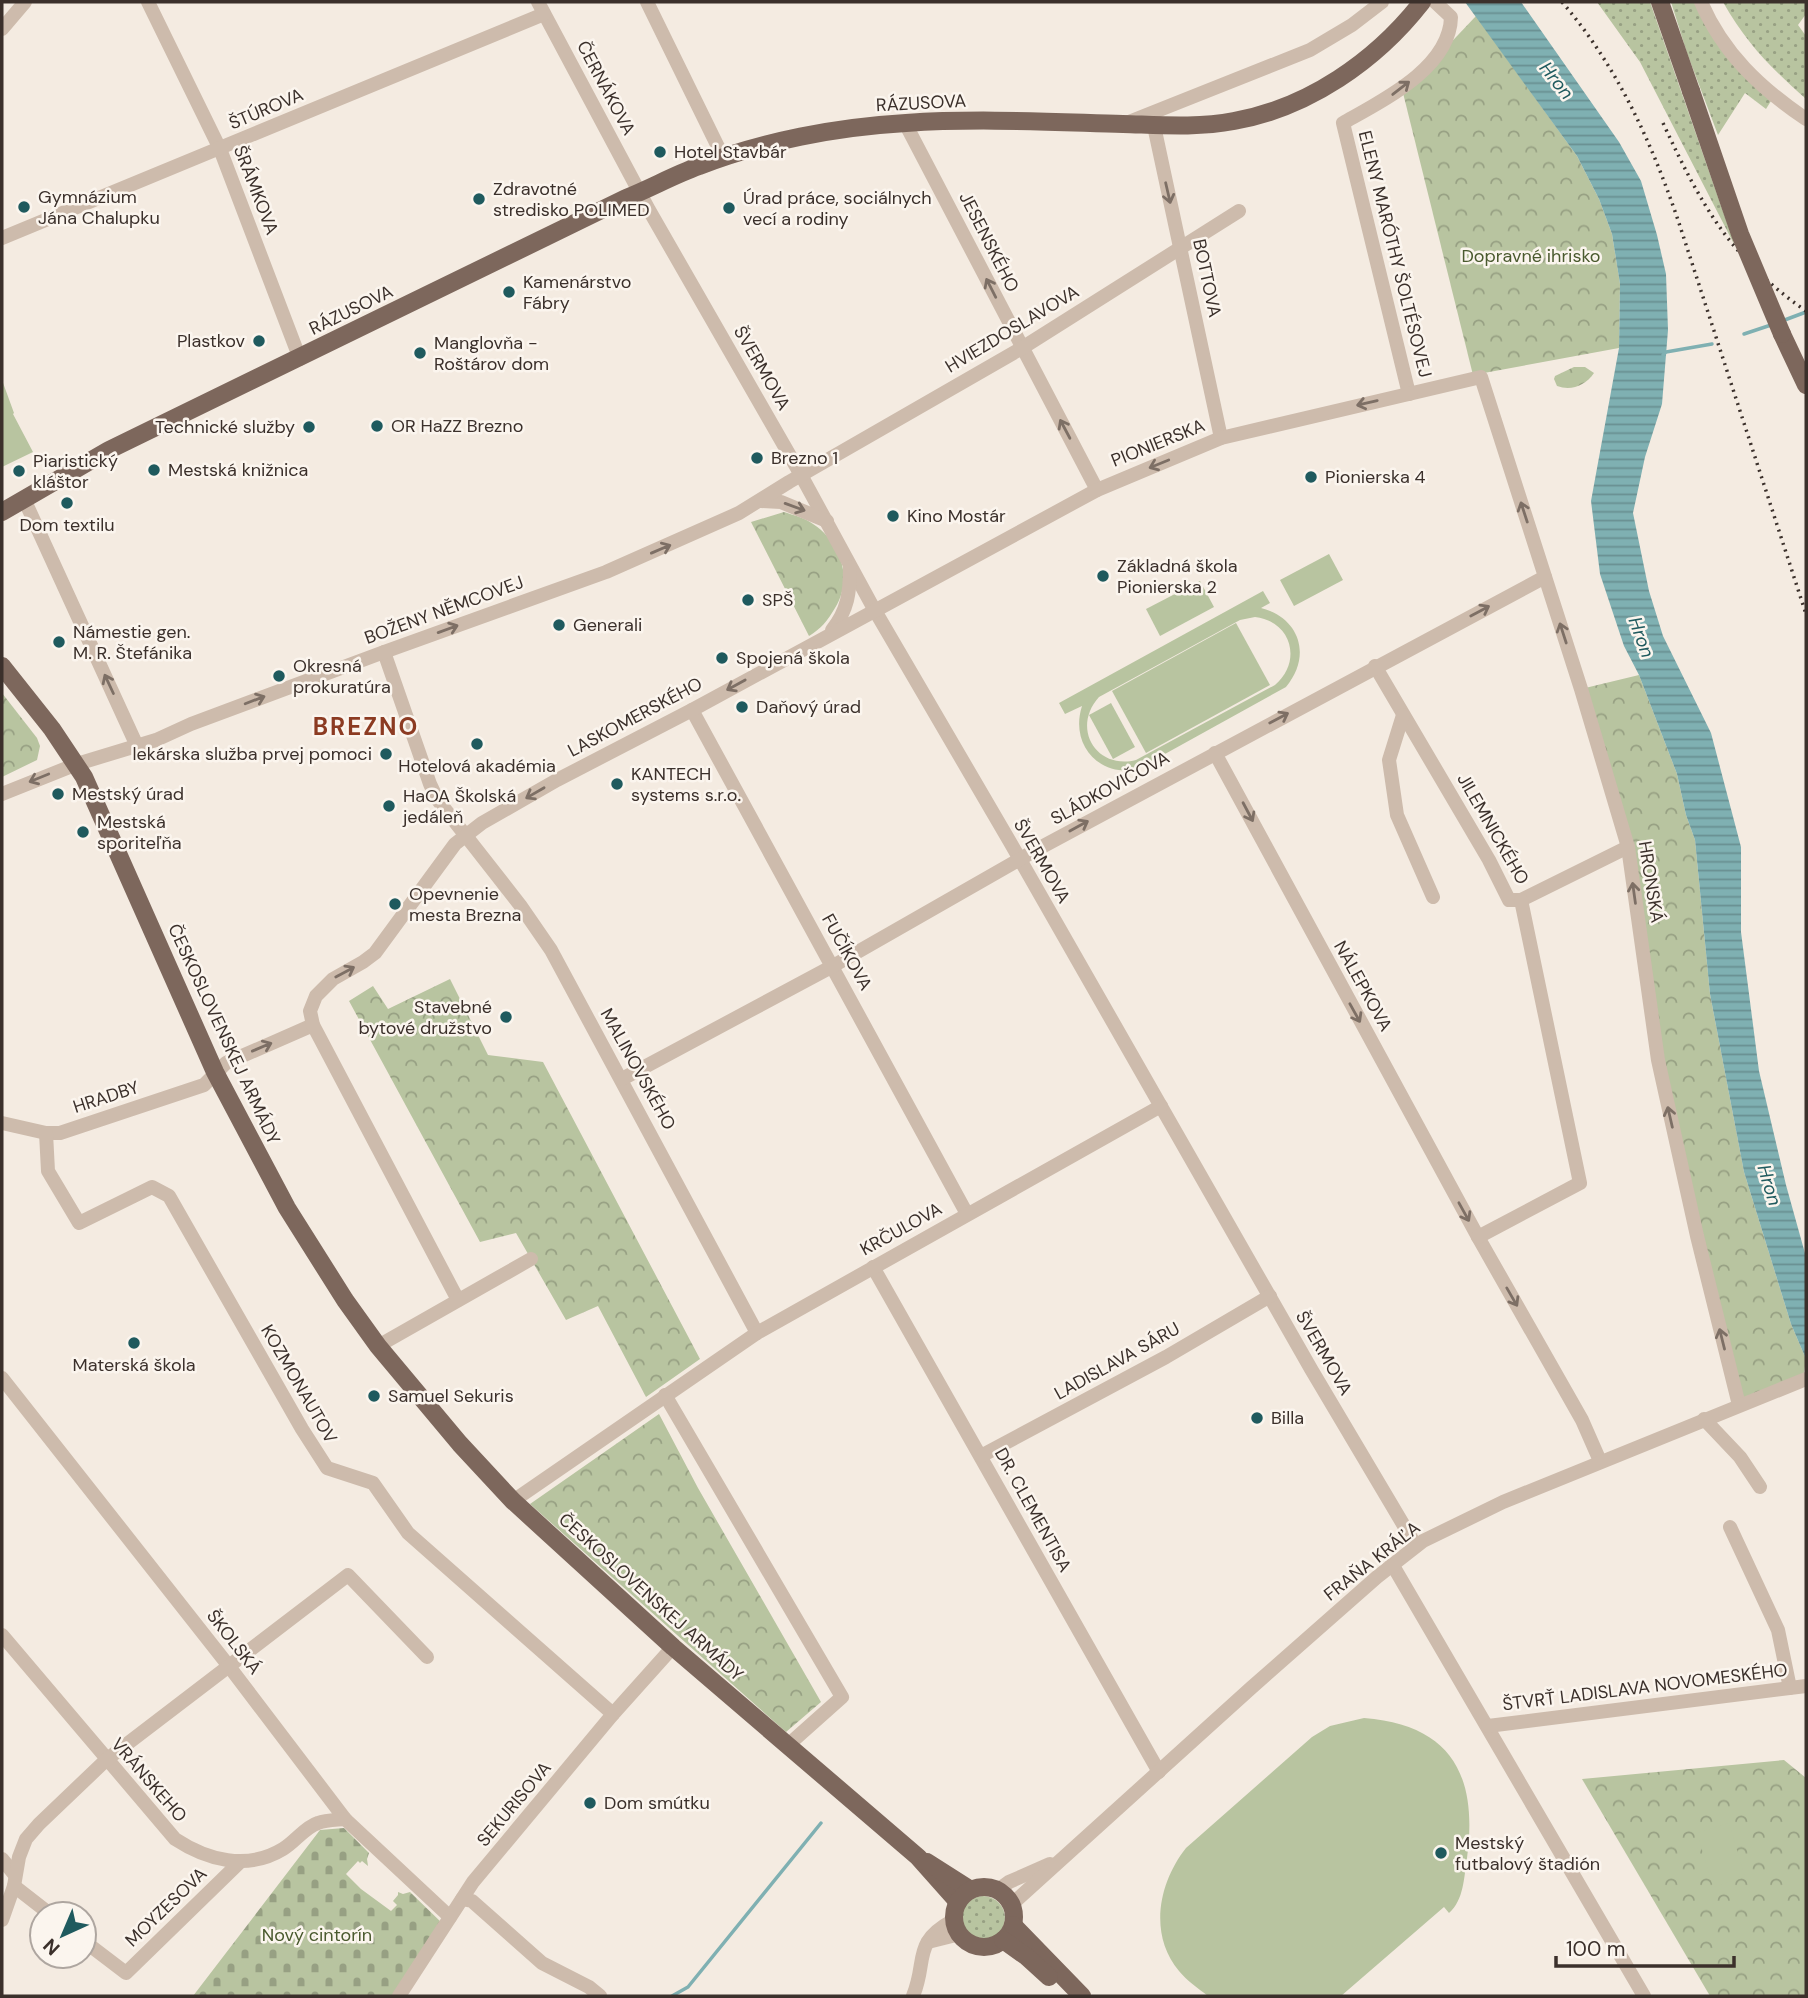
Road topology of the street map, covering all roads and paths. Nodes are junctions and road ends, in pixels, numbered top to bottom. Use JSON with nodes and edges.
{"nodes":[{"id":1,"x":25,"y":2,"type":"edge"},
{"id":2,"x":148,"y":2,"type":"edge"},
{"id":3,"x":647,"y":2,"type":"edge"},
{"id":4,"x":1382,"y":2,"type":"edge"},
{"id":5,"x":1422,"y":2,"type":"edge"},
{"id":6,"x":1435,"y":2,"type":"edge"},
{"id":7,"x":1660,"y":2,"type":"edge"},
{"id":8,"x":1701,"y":2,"type":"edge"},
{"id":9,"x":541,"y":8,"type":"edge"},
{"id":10,"x":2,"y":29,"type":"edge"},
{"id":11,"x":1806,"y":119,"type":"edge"},
{"id":12,"x":905,"y":123,"type":"junction"},
{"id":13,"x":1125,"y":124,"type":"junction"},
{"id":14,"x":1154,"y":126,"type":"junction"},
{"id":15,"x":219,"y":149,"type":"junction"},
{"id":16,"x":723,"y":157,"type":"junction"},
{"id":17,"x":641,"y":192,"type":"junction"},
{"id":18,"x":1240,"y":211,"type":"dead end"},
{"id":19,"x":2,"y":238,"type":"edge"},
{"id":20,"x":1180,"y":246,"type":"junction"},
{"id":21,"x":1022,"y":348,"type":"junction"},
{"id":22,"x":300,"y":359,"type":"junction"},
{"id":23,"x":1481,"y":377,"type":"joint"},
{"id":24,"x":1806,"y":385,"type":"edge"},
{"id":25,"x":1409,"y":394,"type":"junction"},
{"id":26,"x":1221,"y":438,"type":"junction"},
{"id":27,"x":802,"y":475,"type":"junction"},
{"id":28,"x":1097,"y":490,"type":"junction"},
{"id":29,"x":24,"y":499,"type":"junction"},
{"id":30,"x":761,"y":501,"type":"junction"},
{"id":31,"x":2,"y":512,"type":"edge"},
{"id":32,"x":827,"y":521,"type":"junction"},
{"id":33,"x":850,"y":565,"type":"junction"},
{"id":34,"x":1545,"y":577,"type":"junction"},
{"id":35,"x":874,"y":609,"type":"junction"},
{"id":36,"x":822,"y":639,"type":"junction"},
{"id":37,"x":384,"y":652,"type":"junction"},
{"id":38,"x":2,"y":666,"type":"edge"},
{"id":39,"x":1375,"y":666,"type":"junction"},
{"id":40,"x":692,"y":710,"type":"junction"},
{"id":41,"x":1404,"y":715,"type":"junction"},
{"id":42,"x":136,"y":746,"type":"junction"},
{"id":43,"x":1215,"y":752,"type":"junction"},
{"id":44,"x":77,"y":764,"type":"junction"},
{"id":45,"x":2,"y":794,"type":"edge"},
{"id":46,"x":465,"y":836,"type":"junction"},
{"id":47,"x":1628,"y":847,"type":"junction"},
{"id":48,"x":1019,"y":860,"type":"junction"},
{"id":49,"x":1433,"y":897,"type":"dead end"},
{"id":50,"x":1521,"y":900,"type":"junction"},
{"id":51,"x":832,"y":966,"type":"junction"},
{"id":52,"x":313,"y":1025,"type":"junction"},
{"id":53,"x":215,"y":1072,"type":"junction"},
{"id":54,"x":622,"y":1079,"type":"junction"},
{"id":55,"x":1161,"y":1106,"type":"junction"},
{"id":56,"x":2,"y":1123,"type":"edge"},
{"id":57,"x":46,"y":1133,"type":"junction"},
{"id":58,"x":967,"y":1214,"type":"junction"},
{"id":59,"x":1478,"y":1237,"type":"junction"},
{"id":60,"x":531,"y":1259,"type":"dead end"},
{"id":61,"x":873,"y":1267,"type":"junction"},
{"id":62,"x":1270,"y":1296,"type":"junction"},
{"id":63,"x":457,"y":1300,"type":"junction"},
{"id":64,"x":757,"y":1333,"type":"junction"},
{"id":65,"x":378,"y":1346,"type":"junction"},
{"id":66,"x":2,"y":1378,"type":"edge"},
{"id":67,"x":1805,"y":1380,"type":"edge"},
{"id":68,"x":666,"y":1395,"type":"junction"},
{"id":69,"x":1739,"y":1405,"type":"junction"},
{"id":70,"x":1704,"y":1419,"type":"junction"},
{"id":71,"x":981,"y":1456,"type":"junction"},
{"id":72,"x":1600,"y":1461,"type":"junction"},
{"id":73,"x":1760,"y":1487,"type":"dead end"},
{"id":74,"x":513,"y":1501,"type":"junction"},
{"id":75,"x":1730,"y":1527,"type":"dead end"},
{"id":76,"x":1416,"y":1546,"type":"junction"},
{"id":77,"x":1392,"y":1564,"type":"junction"},
{"id":78,"x":2,"y":1635,"type":"edge"},
{"id":79,"x":673,"y":1647,"type":"junction"},
{"id":80,"x":427,"y":1657,"type":"dead end"},
{"id":81,"x":228,"y":1665,"type":"junction"},
{"id":82,"x":1806,"y":1686,"type":"edge"},
{"id":83,"x":1790,"y":1688,"type":"junction"},
{"id":84,"x":613,"y":1714,"type":"junction"},
{"id":85,"x":1488,"y":1726,"type":"junction"},
{"id":86,"x":787,"y":1746,"type":"junction"},
{"id":87,"x":106,"y":1760,"type":"junction"},
{"id":88,"x":1159,"y":1772,"type":"junction"},
{"id":89,"x":345,"y":1819,"type":"junction"},
{"id":90,"x":1064,"y":1857,"type":"junction"},
{"id":91,"x":2,"y":1859,"type":"edge"},
{"id":92,"x":240,"y":1862,"type":"junction"},
{"id":93,"x":15,"y":1881,"type":"junction"},
{"id":94,"x":998,"y":1891,"type":"junction"},
{"id":95,"x":462,"y":1899,"type":"junction"},
{"id":96,"x":35,"y":1900,"type":"edge"},
{"id":97,"x":1011,"y":1905,"type":"junction"},
{"id":98,"x":961,"y":1912,"type":"junction"},
{"id":99,"x":450,"y":1917,"type":"junction"},
{"id":100,"x":2,"y":1920,"type":"edge"},
{"id":101,"x":1008,"y":1932,"type":"junction"},
{"id":102,"x":98,"y":1952,"type":"edge"},
{"id":103,"x":399,"y":1996,"type":"edge"},
{"id":104,"x":600,"y":1996,"type":"edge"},
{"id":105,"x":913,"y":1996,"type":"edge"},
{"id":106,"x":1074,"y":1996,"type":"edge"},
{"id":107,"x":1082,"y":1996,"type":"edge"},
{"id":108,"x":1644,"y":1996,"type":"edge"}],
"edges":[{"from":1,"to":10,"type":"street"},
{"from":2,"to":15,"type":"street","name":"ŠRÁMKOVA"},
{"from":3,"to":16,"type":"street"},
{"from":4,"to":13,"type":"street","name":"RÁZUSOVA"},
{"from":5,"to":14,"type":"main road","name":"RÁZUSOVA"},
{"from":25,"to":6,"type":"street","name":"ELENY MARÓTHY ŠOLTÉSOVEJ","one_way":true},
{"from":7,"to":24,"type":"main road","bridge":true},
{"from":8,"to":11,"type":"street"},
{"from":9,"to":15,"type":"street","name":"ŠTÚROVA"},
{"from":9,"to":17,"type":"street","name":"ČERNÁKOVA"},
{"from":12,"to":13,"type":"main road","name":"RÁZUSOVA"},
{"from":12,"to":16,"type":"main road","name":"RÁZUSOVA"},
{"from":21,"to":12,"type":"street","name":"JESENSKÉHO","one_way":true},
{"from":13,"to":14,"type":"main road","name":"RÁZUSOVA"},
{"from":14,"to":20,"type":"street","name":"BOTTOVA","one_way":true},
{"from":15,"to":19,"type":"street","name":"ŠTÚROVA"},
{"from":15,"to":22,"type":"street","name":"ŠRÁMKOVA"},
{"from":16,"to":17,"type":"main road","name":"RÁZUSOVA"},
{"from":17,"to":22,"type":"main road","name":"RÁZUSOVA"},
{"from":17,"to":27,"type":"street","name":"ŠVERMOVA"},
{"from":18,"to":20,"type":"street","name":"HVIEZDOSLAVOVA"},
{"from":20,"to":21,"type":"street","name":"HVIEZDOSLAVOVA"},
{"from":20,"to":26,"type":"street","name":"BOTTOVA"},
{"from":21,"to":27,"type":"street","name":"HVIEZDOSLAVOVA"},
{"from":28,"to":21,"type":"street","name":"JESENSKÉHO","one_way":true},
{"from":22,"to":29,"type":"main road","name":"RÁZUSOVA"},
{"from":23,"to":25,"type":"street","name":"PIONIERSKA"},
{"from":34,"to":23,"type":"street","name":"HRONSKÁ","one_way":true},
{"from":25,"to":26,"type":"street","name":"PIONIERSKA","one_way":true},
{"from":26,"to":28,"type":"street","name":"PIONIERSKA","one_way":true},
{"from":27,"to":30,"type":"street","name":"BOŽENY NĚMCOVEJ"},
{"from":27,"to":32,"type":"street","name":"ŠVERMOVA"},
{"from":28,"to":35,"type":"street","name":"PIONIERSKA"},
{"from":29,"to":31,"type":"main road","name":"RÁZUSOVA"},
{"from":42,"to":29,"type":"street","one_way":true},
{"from":30,"to":32,"type":"street","one_way":true},
{"from":37,"to":30,"type":"street","name":"BOŽENY NĚMCOVEJ","one_way":true},
{"from":32,"to":33,"type":"street","name":"ŠVERMOVA"},
{"from":33,"to":35,"type":"street","name":"ŠVERMOVA"},
{"from":33,"to":36,"type":"street","name":"LASKOMERSKÉHO"},
{"from":39,"to":34,"type":"street","name":"SLÁDKOVIČOVA","one_way":true},
{"from":47,"to":34,"type":"street","name":"HRONSKÁ","one_way":true},
{"from":35,"to":36,"type":"street","name":"LASKOMERSKÉHO"},
{"from":35,"to":48,"type":"street","name":"ŠVERMOVA"},
{"from":36,"to":40,"type":"street","name":"LASKOMERSKÉHO","one_way":true},
{"from":42,"to":37,"type":"street","name":"BOŽENY NĚMCOVEJ","one_way":true},
{"from":37,"to":46,"type":"street","name":"MALINOVSKÉHO"},
{"from":38,"to":44,"type":"main road"},
{"from":39,"to":41,"type":"street","name":"JILEMNICKÉHO"},
{"from":43,"to":39,"type":"street","name":"SLÁDKOVIČOVA","one_way":true},
{"from":40,"to":46,"type":"street","name":"LASKOMERSKÉHO","one_way":true},
{"from":40,"to":51,"type":"street","name":"FUČÍKOVA"},
{"from":41,"to":49,"type":"street"},
{"from":41,"to":50,"type":"street","name":"JILEMNICKÉHO"},
{"from":42,"to":44,"type":"street"},
{"from":48,"to":43,"type":"street","name":"SLÁDKOVIČOVA","one_way":true},
{"from":43,"to":59,"type":"street","name":"NÁLEPKOVA","one_way":true},
{"from":44,"to":45,"type":"street","one_way":true},
{"from":44,"to":53,"type":"main road","name":"ČESKOSLOVENSKEJ ARMÁDY"},
{"from":52,"to":46,"type":"street","one_way":true},
{"from":46,"to":54,"type":"street","name":"MALINOVSKÉHO"},
{"from":47,"to":50,"type":"street","name":"JILEMNICKÉHO"},
{"from":69,"to":47,"type":"street","name":"HRONSKÁ","one_way":true},
{"from":48,"to":51,"type":"street","name":"SLÁDKOVIČOVA"},
{"from":48,"to":55,"type":"street","name":"ŠVERMOVA"},
{"from":50,"to":59,"type":"street"},
{"from":51,"to":54,"type":"street","name":"SLÁDKOVIČOVA"},
{"from":51,"to":58,"type":"street","name":"FUČÍKOVA"},
{"from":53,"to":52,"type":"street","name":"HRADBY","one_way":true},
{"from":52,"to":63,"type":"street"},
{"from":53,"to":57,"type":"street","name":"HRADBY"},
{"from":53,"to":65,"type":"main road","name":"ČESKOSLOVENSKEJ ARMÁDY"},
{"from":54,"to":64,"type":"street","name":"MALINOVSKÉHO"},
{"from":55,"to":58,"type":"street","name":"KRČULOVA"},
{"from":55,"to":62,"type":"street","name":"ŠVERMOVA"},
{"from":56,"to":57,"type":"street","name":"HRADBY"},
{"from":57,"to":84,"type":"street","name":"KOZMONAUTOV"},
{"from":58,"to":61,"type":"street","name":"KRČULOVA"},
{"from":59,"to":72,"type":"street","name":"NÁLEPKOVA","one_way":true},
{"from":60,"to":63,"type":"street"},
{"from":61,"to":64,"type":"street","name":"KRČULOVA"},
{"from":61,"to":71,"type":"street","name":"DR. CLEMENTISA"},
{"from":62,"to":71,"type":"street","name":"LADISLAVA SÁRU"},
{"from":62,"to":76,"type":"street","name":"ŠVERMOVA"},
{"from":63,"to":65,"type":"street"},
{"from":64,"to":68,"type":"street","name":"KRČULOVA"},
{"from":65,"to":74,"type":"main road","name":"ČESKOSLOVENSKEJ ARMÁDY"},
{"from":66,"to":81,"type":"street","name":"ŠKOLSKÁ"},
{"from":67,"to":69,"type":"street","name":"FRAŇA KRÁĽA"},
{"from":68,"to":74,"type":"street","name":"KRČULOVA"},
{"from":68,"to":86,"type":"street"},
{"from":69,"to":70,"type":"street","name":"FRAŇA KRÁĽA"},
{"from":70,"to":72,"type":"street","name":"FRAŇA KRÁĽA"},
{"from":70,"to":73,"type":"street"},
{"from":71,"to":88,"type":"street","name":"DR. CLEMENTISA"},
{"from":72,"to":76,"type":"street","name":"FRAŇA KRÁĽA"},
{"from":74,"to":79,"type":"main road","name":"ČESKOSLOVENSKEJ ARMÁDY"},
{"from":75,"to":83,"type":"street"},
{"from":76,"to":77,"type":"street","name":"FRAŇA KRÁĽA"},
{"from":77,"to":85,"type":"street","name":"ŠTVRŤ LADISLAVA NOVOMESKÉHO"},
{"from":77,"to":88,"type":"street","name":"FRAŇA KRÁĽA"},
{"from":78,"to":87,"type":"street","name":"VRÁNSKEHO"},
{"from":79,"to":84,"type":"street","name":"SEKURISOVA"},
{"from":79,"to":86,"type":"main road","name":"ČESKOSLOVENSKEJ ARMÁDY"},
{"from":80,"to":81,"type":"street"},
{"from":81,"to":87,"type":"street"},
{"from":81,"to":89,"type":"street","name":"ŠKOLSKÁ"},
{"from":82,"to":83,"type":"street","name":"ŠTVRŤ LADISLAVA NOVOMESKÉHO"},
{"from":83,"to":85,"type":"street","name":"ŠTVRŤ LADISLAVA NOVOMESKÉHO"},
{"from":84,"to":95,"type":"street","name":"SEKURISOVA"},
{"from":85,"to":108,"type":"street","name":"ŠTVRŤ LADISLAVA NOVOMESKÉHO"},
{"from":86,"to":98,"type":"main road","name":"ČESKOSLOVENSKEJ ARMÁDY"},
{"from":87,"to":92,"type":"street","name":"VRÁNSKEHO"},
{"from":87,"to":93,"type":"street"},
{"from":88,"to":90,"type":"street","name":"FRAŇA KRÁĽA"},
{"from":89,"to":92,"type":"street","name":"VRÁNSKEHO"},
{"from":89,"to":99,"type":"street","name":"ŠKOLSKÁ"},
{"from":90,"to":94,"type":"street","name":"FRAŇA KRÁĽA"},
{"from":90,"to":97,"type":"street","name":"FRAŇA KRÁĽA"},
{"from":91,"to":93,"type":"street"},
{"from":92,"to":102,"type":"street","name":"MOYZESOVA"},
{"from":93,"to":96,"type":"street"},
{"from":93,"to":100,"type":"street"},
{"from":94,"to":97,"type":"main road"},
{"from":94,"to":98,"type":"main road"},
{"from":95,"to":99,"type":"street","name":"SEKURISOVA"},
{"from":95,"to":104,"type":"street"},
{"from":97,"to":101,"type":"main road"},
{"from":98,"to":101,"type":"main road","name":"ČESKOSLOVENSKEJ ARMÁDY"},
{"from":98,"to":105,"type":"street"},
{"from":99,"to":103,"type":"street","name":"SEKURISOVA"},
{"from":101,"to":106,"type":"main road"},
{"from":101,"to":107,"type":"main road"}]}
